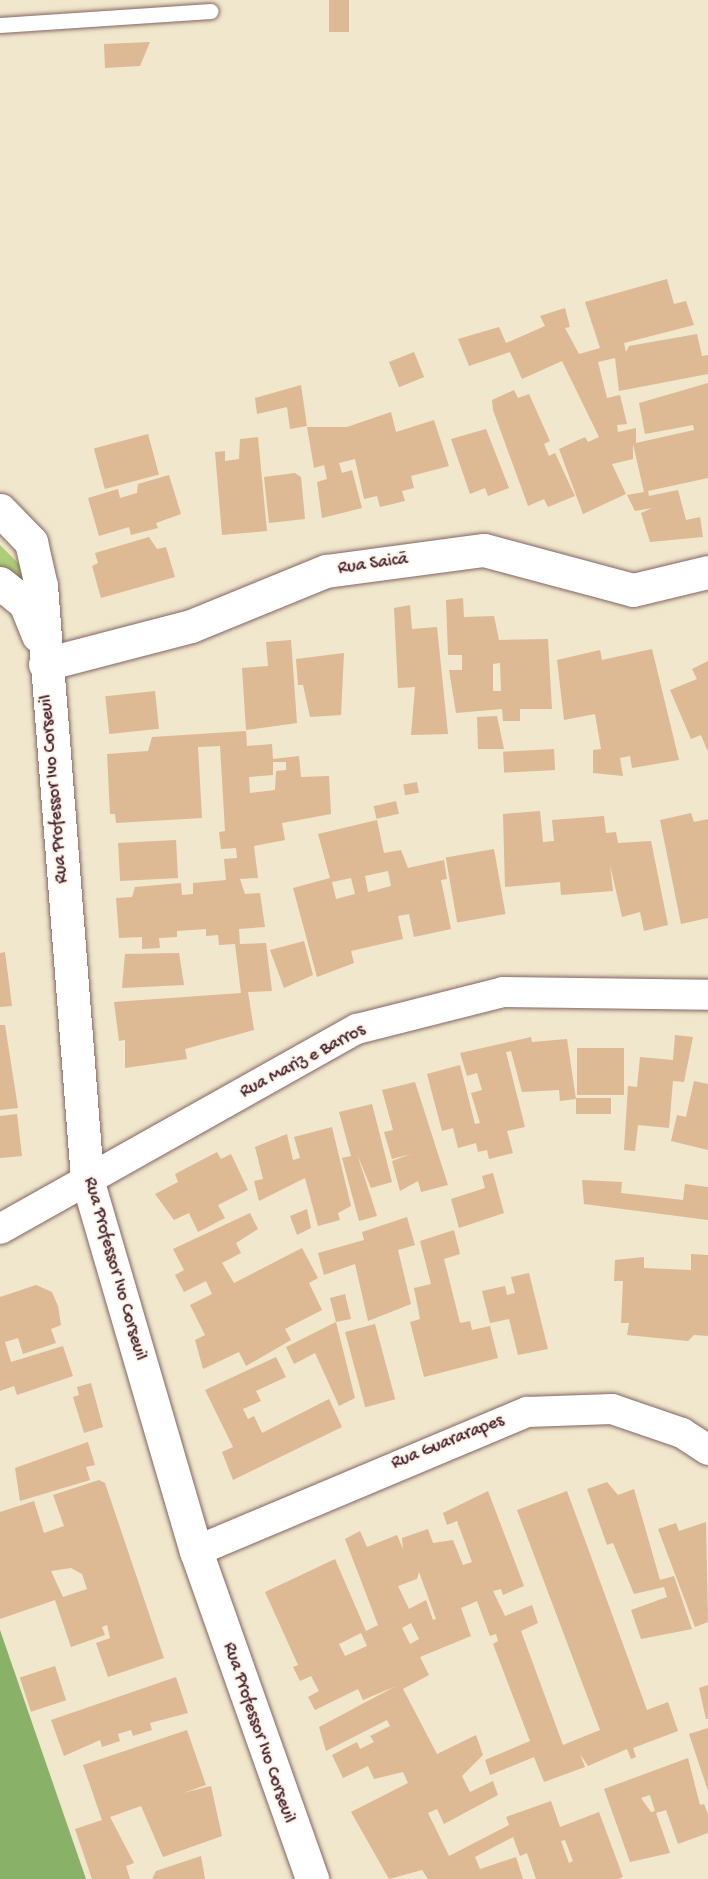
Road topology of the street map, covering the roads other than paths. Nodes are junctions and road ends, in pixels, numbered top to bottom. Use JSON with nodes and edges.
{"nodes":[{"id":1,"x":212,"y":11,"type":"dead end"},
{"id":2,"x":0,"y":25,"type":"edge"},
{"id":3,"x":0,"y":510,"type":"edge"},
{"id":4,"x":708,"y":572,"type":"edge"},
{"id":5,"x":0,"y":583,"type":"edge"},
{"id":6,"x":45,"y":664,"type":"junction"},
{"id":7,"x":708,"y":995,"type":"edge"},
{"id":8,"x":87,"y":1179,"type":"junction"},
{"id":9,"x":0,"y":1229,"type":"edge"},
{"id":10,"x":708,"y":1450,"type":"edge"},
{"id":11,"x":196,"y":1551,"type":"junction"},
{"id":12,"x":299,"y":1870,"type":"edge"}],
"edges":[{"from":1,"to":2,"type":"lane"},
{"from":3,"to":6,"type":"street","name":"Rua Professor Ivo Corseuil"},
{"from":4,"to":6,"type":"street","name":"Rua Saicã"},
{"from":5,"to":6,"type":"street","name":"Rua Professor Ivo Corseuil"},
{"from":6,"to":8,"type":"street","name":"Rua Professor Ivo Corseuil"},
{"from":7,"to":8,"type":"street","name":"Rua Mariz e Barros"},
{"from":8,"to":9,"type":"street","name":"Rua Mariz e Barros"},
{"from":8,"to":11,"type":"street","name":"Rua Professor Ivo Corseuil"},
{"from":10,"to":11,"type":"street","name":"Rua Guararapes"},
{"from":11,"to":12,"type":"street","name":"Rua Professor Ivo Corseuil"}]}
